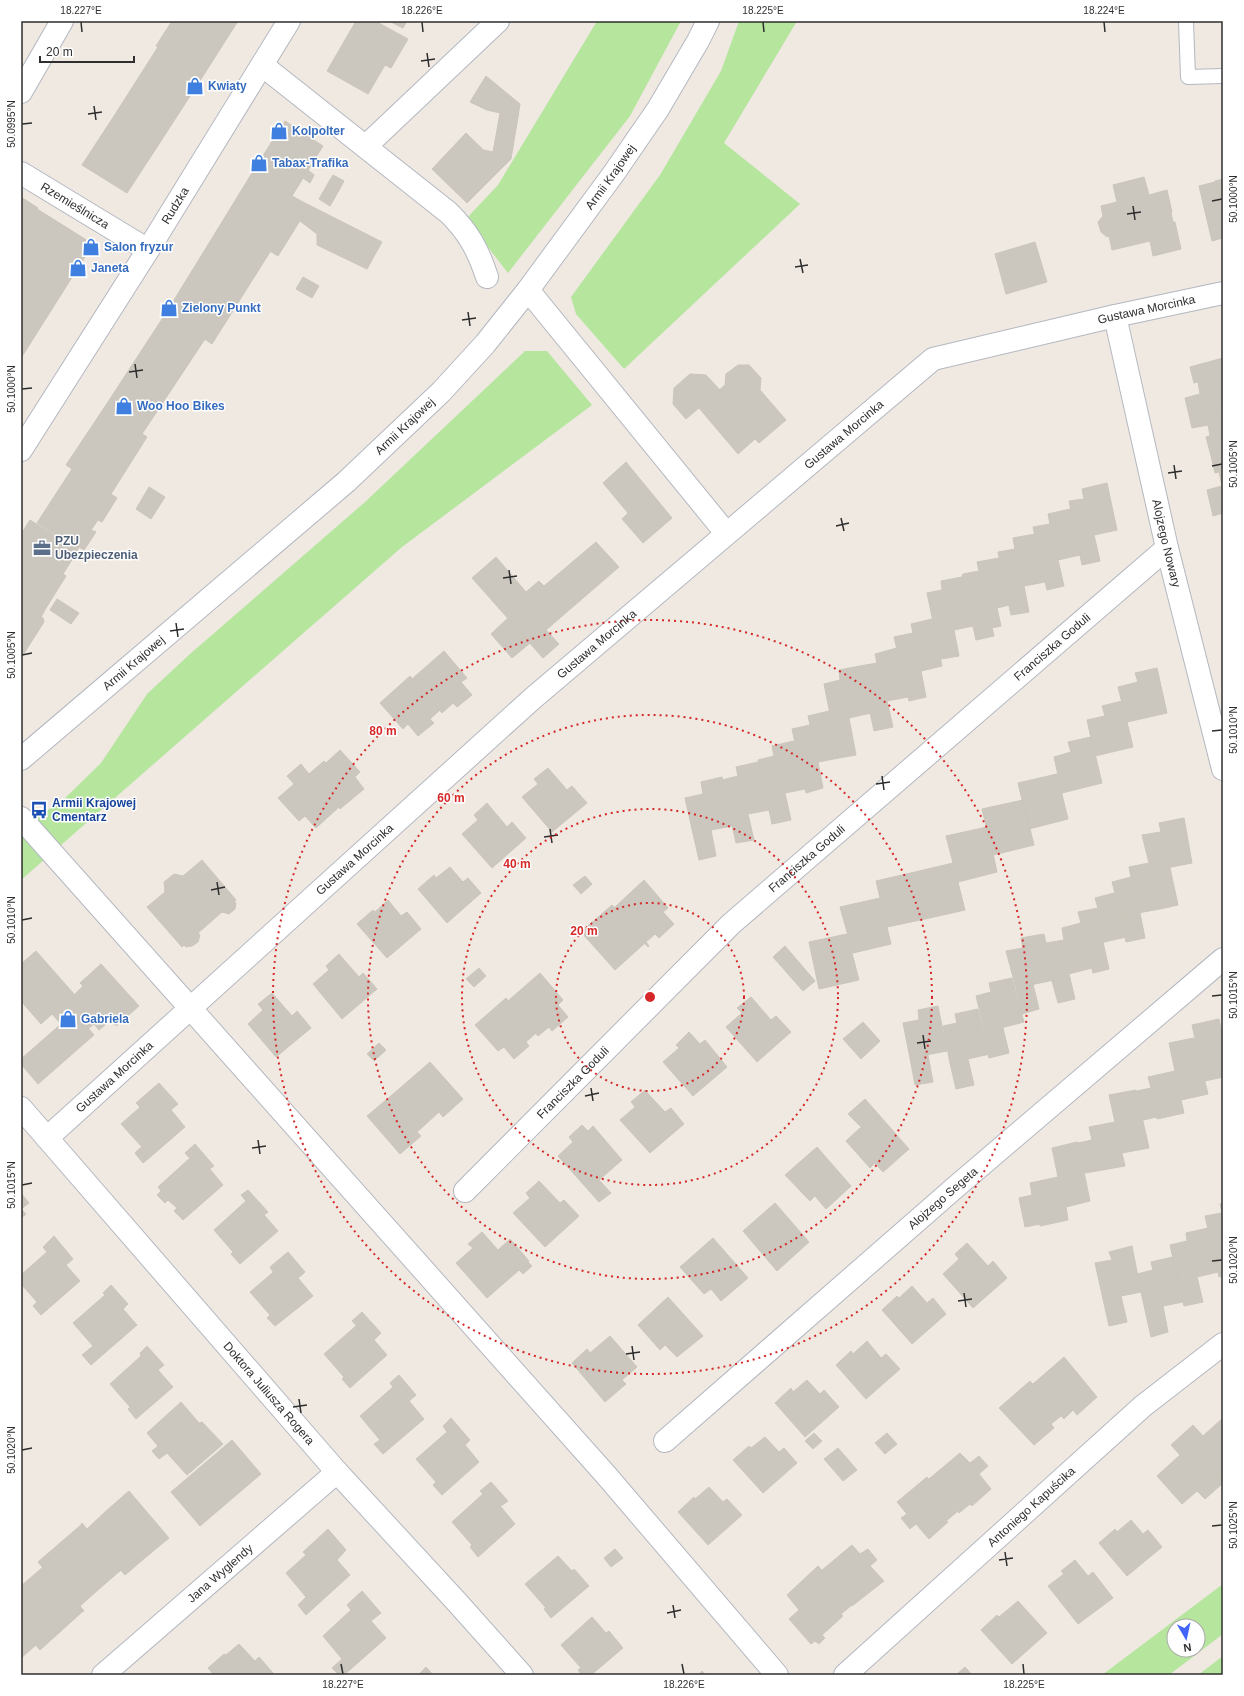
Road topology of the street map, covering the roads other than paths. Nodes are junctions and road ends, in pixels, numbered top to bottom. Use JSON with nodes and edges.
{"nodes":[{"id":1,"x":62,"y":21,"type":"edge"},
{"id":2,"x":289,"y":21,"type":"edge"},
{"id":3,"x":498,"y":21,"type":"edge"},
{"id":4,"x":708,"y":21,"type":"edge"},
{"id":5,"x":1186,"y":21,"type":"edge"},
{"id":6,"x":262,"y":65,"type":"junction"},
{"id":7,"x":1223,"y":76,"type":"edge"},
{"id":8,"x":21,"y":92,"type":"edge"},
{"id":9,"x":366,"y":146,"type":"junction"},
{"id":10,"x":21,"y":173,"type":"edge"},
{"id":11,"x":148,"y":250,"type":"junction"},
{"id":12,"x":487,"y":276,"type":"dead end"},
{"id":13,"x":528,"y":290,"type":"junction"},
{"id":14,"x":1223,"y":293,"type":"edge"},
{"id":15,"x":1114,"y":316,"type":"junction"},
{"id":16,"x":21,"y":450,"type":"edge"},
{"id":17,"x":726,"y":533,"type":"junction"},
{"id":18,"x":1167,"y":548,"type":"junction"},
{"id":19,"x":21,"y":759,"type":"edge"},
{"id":20,"x":1223,"y":769,"type":"edge"},
{"id":21,"x":21,"y":818,"type":"edge"},
{"id":22,"x":1223,"y":959,"type":"edge"},
{"id":23,"x":190,"y":1009,"type":"junction"},
{"id":24,"x":21,"y":1108,"type":"edge"},
{"id":25,"x":46,"y":1138,"type":"junction"},
{"id":26,"x":466,"y":1191,"type":"dead end"},
{"id":27,"x":1223,"y":1344,"type":"edge"},
{"id":28,"x":665,"y":1441,"type":"dead end"},
{"id":29,"x":337,"y":1472,"type":"junction"},
{"id":30,"x":103,"y":1675,"type":"edge"},
{"id":31,"x":522,"y":1675,"type":"edge"},
{"id":32,"x":777,"y":1675,"type":"edge"},
{"id":33,"x":845,"y":1675,"type":"edge"}],
"edges":[{"from":1,"to":8,"type":"street"},
{"from":2,"to":6,"type":"street","name":"Rudzka"},
{"from":3,"to":9,"type":"street"},
{"from":4,"to":13,"type":"street","name":"Armii Krajowej"},
{"from":5,"to":7,"type":"lane"},
{"from":6,"to":9,"type":"street"},
{"from":6,"to":11,"type":"street","name":"Rudzka"},
{"from":9,"to":12,"type":"street"},
{"from":10,"to":11,"type":"street","name":"Rzemieślnicza"},
{"from":11,"to":16,"type":"street","name":"Rudzka"},
{"from":13,"to":17,"type":"street"},
{"from":13,"to":19,"type":"street","name":"Armii Krajowej"},
{"from":14,"to":15,"type":"street","name":"Gustawa Morcinka"},
{"from":15,"to":17,"type":"street","name":"Gustawa Morcinka"},
{"from":15,"to":18,"type":"street","name":"Alojzego Nowary"},
{"from":17,"to":23,"type":"street","name":"Gustawa Morcinka"},
{"from":18,"to":20,"type":"street","name":"Alojzego Nowary"},
{"from":18,"to":26,"type":"street","name":"Franciszka Goduli"},
{"from":21,"to":23,"type":"street"},
{"from":22,"to":28,"type":"street","name":"Alojzego Segeta"},
{"from":23,"to":25,"type":"street","name":"Gustawa Morcinka"},
{"from":23,"to":32,"type":"street"},
{"from":24,"to":25,"type":"street","name":"Doktora Juliusza Rogera"},
{"from":25,"to":29,"type":"street","name":"Doktora Juliusza Rogera"},
{"from":27,"to":33,"type":"street","name":"Antoniego Kapuścika"},
{"from":29,"to":30,"type":"street","name":"Jana Wyglendy"},
{"from":29,"to":31,"type":"street","name":"Doktora Juliusza Rogera"}]}
